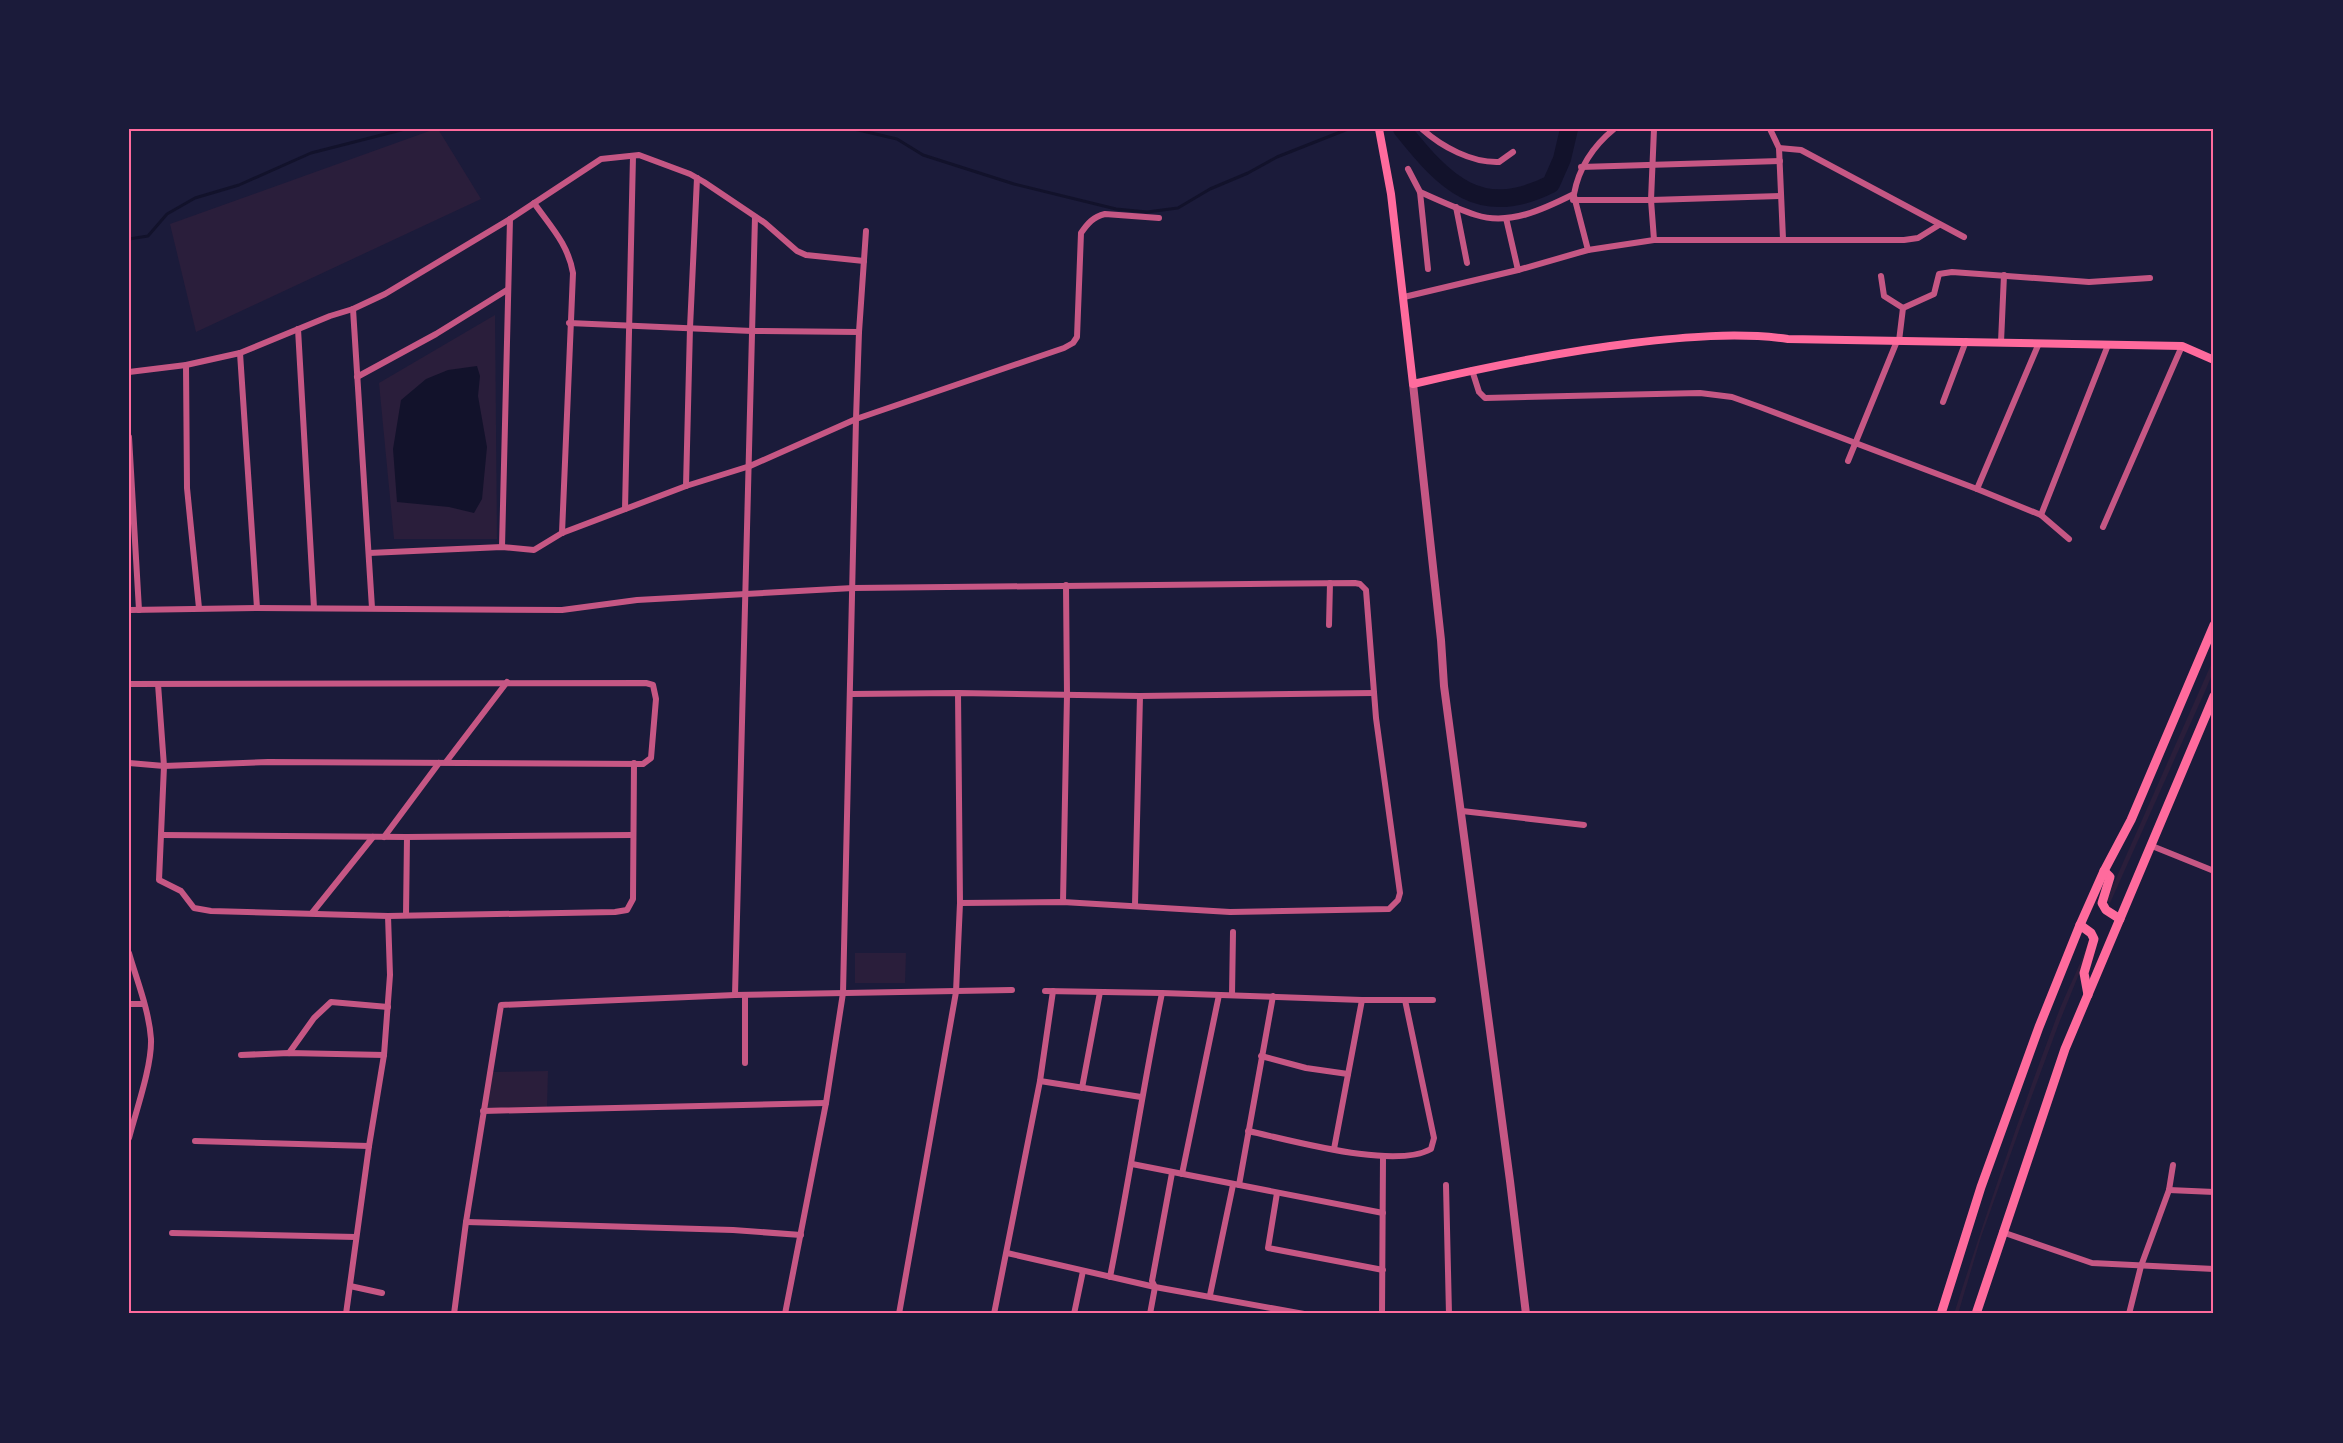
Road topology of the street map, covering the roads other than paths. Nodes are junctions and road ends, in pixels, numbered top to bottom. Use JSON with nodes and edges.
{"nodes":[{"id":1,"x":1422,"y":129,"type":"edge"},
{"id":2,"x":1614,"y":129,"type":"edge"},
{"id":3,"x":1654,"y":129,"type":"edge"},
{"id":4,"x":1770,"y":129,"type":"edge"},
{"id":5,"x":1379,"y":130,"type":"edge"},
{"id":6,"x":1779,"y":148,"type":"junction"},
{"id":7,"x":1513,"y":152,"type":"dead end"},
{"id":8,"x":633,"y":156,"type":"junction"},
{"id":9,"x":1780,"y":161,"type":"junction"},
{"id":10,"x":1654,"y":163,"type":"junction"},
{"id":11,"x":1581,"y":167,"type":"junction"},
{"id":12,"x":1408,"y":169,"type":"dead end"},
{"id":13,"x":697,"y":178,"type":"junction"},
{"id":14,"x":1420,"y":192,"type":"junction"},
{"id":15,"x":1781,"y":196,"type":"junction"},
{"id":16,"x":1574,"y":197,"type":"junction"},
{"id":17,"x":1651,"y":200,"type":"junction"},
{"id":18,"x":534,"y":203,"type":"junction"},
{"id":19,"x":1456,"y":207,"type":"junction"},
{"id":20,"x":755,"y":217,"type":"junction"},
{"id":21,"x":1159,"y":218,"type":"dead end"},
{"id":22,"x":1506,"y":218,"type":"junction"},
{"id":23,"x":510,"y":219,"type":"junction"},
{"id":24,"x":1939,"y":225,"type":"junction"},
{"id":25,"x":866,"y":231,"type":"dead end"},
{"id":26,"x":1964,"y":237,"type":"dead end"},
{"id":27,"x":1783,"y":239,"type":"junction"},
{"id":28,"x":1654,"y":240,"type":"junction"},
{"id":29,"x":1588,"y":250,"type":"junction"},
{"id":30,"x":864,"y":261,"type":"junction"},
{"id":31,"x":1467,"y":263,"type":"dead end"},
{"id":32,"x":1428,"y":268,"type":"dead end"},
{"id":33,"x":1518,"y":270,"type":"junction"},
{"id":34,"x":2004,"y":275,"type":"junction"},
{"id":35,"x":1881,"y":276,"type":"dead end"},
{"id":36,"x":2150,"y":278,"type":"dead end"},
{"id":37,"x":507,"y":290,"type":"junction"},
{"id":38,"x":1404,"y":297,"type":"junction"},
{"id":39,"x":1903,"y":308,"type":"junction"},
{"id":40,"x":353,"y":309,"type":"junction"},
{"id":41,"x":569,"y":323,"type":"junction"},
{"id":42,"x":630,"y":327,"type":"junction"},
{"id":43,"x":690,"y":327,"type":"junction"},
{"id":44,"x":298,"y":329,"type":"junction"},
{"id":45,"x":752,"y":331,"type":"junction"},
{"id":46,"x":859,"y":332,"type":"junction"},
{"id":47,"x":1898,"y":341,"type":"junction"},
{"id":48,"x":1966,"y":341,"type":"junction"},
{"id":49,"x":2001,"y":342,"type":"junction"},
{"id":50,"x":2039,"y":343,"type":"junction"},
{"id":51,"x":2108,"y":345,"type":"junction"},
{"id":52,"x":2182,"y":346,"type":"junction"},
{"id":53,"x":240,"y":353,"type":"junction"},
{"id":54,"x":2214,"y":360,"type":"edge"},
{"id":55,"x":186,"y":365,"type":"junction"},
{"id":56,"x":1472,"y":370,"type":"junction"},
{"id":57,"x":129,"y":372,"type":"edge"},
{"id":58,"x":357,"y":377,"type":"junction"},
{"id":59,"x":1413,"y":384,"type":"junction"},
{"id":60,"x":1943,"y":402,"type":"dead end"},
{"id":61,"x":856,"y":419,"type":"junction"},
{"id":62,"x":129,"y":437,"type":"edge"},
{"id":63,"x":1854,"y":442,"type":"junction"},
{"id":64,"x":1848,"y":461,"type":"dead end"},
{"id":65,"x":750,"y":466,"type":"junction"},
{"id":66,"x":686,"y":486,"type":"junction"},
{"id":67,"x":1977,"y":489,"type":"junction"},
{"id":68,"x":625,"y":509,"type":"junction"},
{"id":69,"x":2041,"y":515,"type":"junction"},
{"id":70,"x":2103,"y":527,"type":"dead end"},
{"id":71,"x":562,"y":533,"type":"junction"},
{"id":72,"x":2069,"y":539,"type":"dead end"},
{"id":73,"x":502,"y":547,"type":"junction"},
{"id":74,"x":369,"y":553,"type":"junction"},
{"id":75,"x":1330,"y":583,"type":"junction"},
{"id":76,"x":1066,"y":585,"type":"junction"},
{"id":77,"x":853,"y":588,"type":"junction"},
{"id":78,"x":745,"y":594,"type":"junction"},
{"id":79,"x":199,"y":608,"type":"junction"},
{"id":80,"x":257,"y":608,"type":"junction"},
{"id":81,"x":314,"y":608,"type":"junction"},
{"id":82,"x":372,"y":608,"type":"junction"},
{"id":83,"x":130,"y":610,"type":"edge"},
{"id":84,"x":139,"y":610,"type":"junction"},
{"id":85,"x":1329,"y":625,"type":"dead end"},
{"id":86,"x":2214,"y":625,"type":"edge"},
{"id":87,"x":507,"y":682,"type":"junction"},
{"id":88,"x":129,"y":684,"type":"edge"},
{"id":89,"x":158,"y":684,"type":"junction"},
{"id":90,"x":958,"y":693,"type":"junction"},
{"id":91,"x":1374,"y":693,"type":"junction"},
{"id":92,"x":851,"y":694,"type":"junction"},
{"id":93,"x":1067,"y":695,"type":"junction"},
{"id":94,"x":1140,"y":696,"type":"junction"},
{"id":95,"x":2214,"y":696,"type":"edge"},
{"id":96,"x":442,"y":762,"type":"junction"},
{"id":97,"x":129,"y":763,"type":"edge"},
{"id":98,"x":633,"y":763,"type":"junction"},
{"id":99,"x":164,"y":766,"type":"junction"},
{"id":100,"x":1462,"y":811,"type":"junction"},
{"id":101,"x":1584,"y":825,"type":"dead end"},
{"id":102,"x":162,"y":835,"type":"junction"},
{"id":103,"x":632,"y":836,"type":"junction"},
{"id":104,"x":373,"y":837,"type":"junction"},
{"id":105,"x":384,"y":837,"type":"junction"},
{"id":106,"x":407,"y":837,"type":"junction"},
{"id":107,"x":2152,"y":846,"type":"junction"},
{"id":108,"x":2104,"y":871,"type":"junction"},
{"id":109,"x":2214,"y":871,"type":"edge"},
{"id":110,"x":1063,"y":902,"type":"junction"},
{"id":111,"x":960,"y":903,"type":"junction"},
{"id":112,"x":1135,"y":905,"type":"junction"},
{"id":113,"x":312,"y":913,"type":"junction"},
{"id":114,"x":406,"y":915,"type":"junction"},
{"id":115,"x":388,"y":916,"type":"junction"},
{"id":116,"x":2120,"y":919,"type":"junction"},
{"id":117,"x":2080,"y":925,"type":"junction"},
{"id":118,"x":1233,"y":932,"type":"dead end"},
{"id":119,"x":129,"y":953,"type":"edge"},
{"id":120,"x":1012,"y":990,"type":"dead end"},
{"id":121,"x":1045,"y":991,"type":"dead end"},
{"id":122,"x":956,"y":992,"type":"junction"},
{"id":123,"x":1053,"y":992,"type":"junction"},
{"id":124,"x":1100,"y":992,"type":"junction"},
{"id":125,"x":843,"y":993,"type":"junction"},
{"id":126,"x":1162,"y":993,"type":"junction"},
{"id":127,"x":735,"y":995,"type":"junction"},
{"id":128,"x":745,"y":995,"type":"junction"},
{"id":129,"x":1219,"y":995,"type":"junction"},
{"id":130,"x":1232,"y":995,"type":"junction"},
{"id":131,"x":2088,"y":995,"type":"junction"},
{"id":132,"x":1273,"y":996,"type":"junction"},
{"id":133,"x":1362,"y":1000,"type":"junction"},
{"id":134,"x":1406,"y":1000,"type":"junction"},
{"id":135,"x":1433,"y":1000,"type":"dead end"},
{"id":136,"x":129,"y":1004,"type":"edge"},
{"id":137,"x":144,"y":1004,"type":"junction"},
{"id":138,"x":388,"y":1008,"type":"junction"},
{"id":139,"x":289,"y":1053,"type":"junction"},
{"id":140,"x":242,"y":1055,"type":"dead end"},
{"id":141,"x":384,"y":1055,"type":"junction"},
{"id":142,"x":1261,"y":1056,"type":"junction"},
{"id":143,"x":745,"y":1063,"type":"dead end"},
{"id":144,"x":1348,"y":1074,"type":"junction"},
{"id":145,"x":1041,"y":1081,"type":"junction"},
{"id":146,"x":1082,"y":1088,"type":"junction"},
{"id":147,"x":1141,"y":1097,"type":"junction"},
{"id":148,"x":826,"y":1104,"type":"junction"},
{"id":149,"x":483,"y":1111,"type":"junction"},
{"id":150,"x":132,"y":1112,"type":"edge"},
{"id":151,"x":1248,"y":1131,"type":"junction"},
{"id":152,"x":129,"y":1138,"type":"edge"},
{"id":153,"x":195,"y":1141,"type":"dead end"},
{"id":154,"x":369,"y":1146,"type":"junction"},
{"id":155,"x":1334,"y":1149,"type":"junction"},
{"id":156,"x":1383,"y":1157,"type":"junction"},
{"id":157,"x":1132,"y":1164,"type":"junction"},
{"id":158,"x":2173,"y":1165,"type":"dead end"},
{"id":159,"x":1172,"y":1173,"type":"junction"},
{"id":160,"x":1182,"y":1174,"type":"junction"},
{"id":161,"x":1236,"y":1185,"type":"junction"},
{"id":162,"x":1446,"y":1185,"type":"dead end"},
{"id":163,"x":2169,"y":1190,"type":"junction"},
{"id":164,"x":2214,"y":1192,"type":"edge"},
{"id":165,"x":1278,"y":1193,"type":"junction"},
{"id":166,"x":1383,"y":1213,"type":"junction"},
{"id":167,"x":466,"y":1222,"type":"junction"},
{"id":168,"x":2002,"y":1232,"type":"junction"},
{"id":169,"x":172,"y":1233,"type":"dead end"},
{"id":170,"x":801,"y":1235,"type":"junction"},
{"id":171,"x":356,"y":1237,"type":"junction"},
{"id":172,"x":1007,"y":1253,"type":"junction"},
{"id":173,"x":2142,"y":1266,"type":"junction"},
{"id":174,"x":2214,"y":1269,"type":"edge"},
{"id":175,"x":1383,"y":1270,"type":"junction"},
{"id":176,"x":1083,"y":1271,"type":"junction"},
{"id":177,"x":1110,"y":1277,"type":"junction"},
{"id":178,"x":350,"y":1286,"type":"junction"},
{"id":179,"x":1155,"y":1287,"type":"junction"},
{"id":180,"x":382,"y":1293,"type":"dead end"},
{"id":181,"x":1210,"y":1295,"type":"junction"},
{"id":182,"x":346,"y":1314,"type":"edge"},
{"id":183,"x":454,"y":1314,"type":"edge"},
{"id":184,"x":785,"y":1314,"type":"edge"},
{"id":185,"x":899,"y":1314,"type":"edge"},
{"id":186,"x":994,"y":1314,"type":"edge"},
{"id":187,"x":1074,"y":1314,"type":"edge"},
{"id":188,"x":1150,"y":1314,"type":"edge"},
{"id":189,"x":1299,"y":1314,"type":"edge"},
{"id":190,"x":1382,"y":1314,"type":"edge"},
{"id":191,"x":1449,"y":1314,"type":"edge"},
{"id":192,"x":1526,"y":1314,"type":"edge"},
{"id":193,"x":1941,"y":1314,"type":"edge"},
{"id":194,"x":1976,"y":1314,"type":"edge"},
{"id":195,"x":2128,"y":1314,"type":"edge"}],
"edges":[{"from":1,"to":7,"type":"street"},
{"from":2,"to":11,"type":"street"},
{"from":3,"to":10,"type":"street"},
{"from":4,"to":6,"type":"street"},
{"from":5,"to":38,"type":"main road"},
{"from":6,"to":9,"type":"street"},
{"from":6,"to":24,"type":"street"},
{"from":8,"to":13,"type":"street"},
{"from":8,"to":18,"type":"street"},
{"from":8,"to":42,"type":"street"},
{"from":9,"to":10,"type":"street"},
{"from":9,"to":15,"type":"street"},
{"from":10,"to":11,"type":"street"},
{"from":10,"to":17,"type":"street"},
{"from":11,"to":16,"type":"street"},
{"from":12,"to":14,"type":"street"},
{"from":13,"to":20,"type":"street"},
{"from":13,"to":43,"type":"street"},
{"from":14,"to":19,"type":"street"},
{"from":14,"to":32,"type":"street"},
{"from":15,"to":17,"type":"street"},
{"from":15,"to":27,"type":"street"},
{"from":16,"to":17,"type":"street"},
{"from":16,"to":22,"type":"street"},
{"from":16,"to":29,"type":"street"},
{"from":17,"to":28,"type":"street"},
{"from":18,"to":23,"type":"street"},
{"from":18,"to":41,"type":"street"},
{"from":19,"to":22,"type":"street"},
{"from":19,"to":31,"type":"street"},
{"from":20,"to":30,"type":"street"},
{"from":20,"to":45,"type":"street"},
{"from":21,"to":61,"type":"street"},
{"from":22,"to":33,"type":"street"},
{"from":23,"to":37,"type":"street"},
{"from":23,"to":40,"type":"street"},
{"from":24,"to":26,"type":"street"},
{"from":24,"to":27,"type":"street"},
{"from":25,"to":30,"type":"street"},
{"from":27,"to":28,"type":"street"},
{"from":28,"to":29,"type":"street"},
{"from":29,"to":33,"type":"street"},
{"from":30,"to":46,"type":"street"},
{"from":33,"to":38,"type":"street"},
{"from":34,"to":36,"type":"street"},
{"from":34,"to":39,"type":"street"},
{"from":34,"to":49,"type":"street"},
{"from":35,"to":39,"type":"street"},
{"from":37,"to":58,"type":"street"},
{"from":37,"to":73,"type":"street"},
{"from":38,"to":59,"type":"main road"},
{"from":39,"to":47,"type":"street"},
{"from":40,"to":44,"type":"street"},
{"from":40,"to":58,"type":"street"},
{"from":41,"to":42,"type":"street"},
{"from":41,"to":71,"type":"street"},
{"from":42,"to":43,"type":"street"},
{"from":42,"to":68,"type":"street"},
{"from":43,"to":45,"type":"street"},
{"from":43,"to":66,"type":"street"},
{"from":44,"to":53,"type":"street"},
{"from":44,"to":81,"type":"street"},
{"from":45,"to":46,"type":"street"},
{"from":45,"to":65,"type":"street"},
{"from":46,"to":61,"type":"street"},
{"from":47,"to":48,"type":"main road"},
{"from":47,"to":56,"type":"main road"},
{"from":47,"to":63,"type":"street"},
{"from":48,"to":49,"type":"main road"},
{"from":48,"to":60,"type":"street"},
{"from":49,"to":50,"type":"main road"},
{"from":50,"to":51,"type":"main road"},
{"from":50,"to":67,"type":"street"},
{"from":51,"to":52,"type":"main road"},
{"from":51,"to":69,"type":"street"},
{"from":52,"to":54,"type":"main road"},
{"from":52,"to":70,"type":"street"},
{"from":53,"to":55,"type":"street"},
{"from":53,"to":80,"type":"street"},
{"from":55,"to":57,"type":"street"},
{"from":55,"to":79,"type":"street"},
{"from":56,"to":59,"type":"main road"},
{"from":56,"to":63,"type":"street"},
{"from":58,"to":74,"type":"street"},
{"from":59,"to":100,"type":"street"},
{"from":61,"to":65,"type":"street"},
{"from":61,"to":77,"type":"street"},
{"from":62,"to":84,"type":"street"},
{"from":63,"to":64,"type":"street"},
{"from":63,"to":67,"type":"street"},
{"from":65,"to":66,"type":"street"},
{"from":65,"to":78,"type":"street"},
{"from":66,"to":68,"type":"street"},
{"from":67,"to":69,"type":"street"},
{"from":68,"to":71,"type":"street"},
{"from":69,"to":72,"type":"street"},
{"from":71,"to":73,"type":"street"},
{"from":73,"to":74,"type":"street"},
{"from":74,"to":82,"type":"street"},
{"from":75,"to":76,"type":"street"},
{"from":75,"to":85,"type":"street"},
{"from":75,"to":91,"type":"street"},
{"from":76,"to":77,"type":"street"},
{"from":76,"to":93,"type":"street"},
{"from":77,"to":78,"type":"street"},
{"from":77,"to":92,"type":"street"},
{"from":78,"to":82,"type":"street"},
{"from":78,"to":127,"type":"street"},
{"from":79,"to":80,"type":"street"},
{"from":79,"to":84,"type":"street"},
{"from":80,"to":81,"type":"street"},
{"from":81,"to":82,"type":"street"},
{"from":83,"to":84,"type":"street"},
{"from":86,"to":108,"type":"highway"},
{"from":87,"to":89,"type":"street"},
{"from":87,"to":96,"type":"street"},
{"from":87,"to":98,"type":"street"},
{"from":88,"to":89,"type":"street"},
{"from":89,"to":99,"type":"street"},
{"from":90,"to":92,"type":"street"},
{"from":90,"to":93,"type":"street"},
{"from":90,"to":111,"type":"street"},
{"from":91,"to":94,"type":"street"},
{"from":91,"to":112,"type":"street"},
{"from":92,"to":125,"type":"street"},
{"from":93,"to":94,"type":"street"},
{"from":93,"to":110,"type":"street"},
{"from":94,"to":112,"type":"street"},
{"from":95,"to":107,"type":"highway"},
{"from":96,"to":98,"type":"street"},
{"from":96,"to":99,"type":"street"},
{"from":96,"to":105,"type":"street"},
{"from":97,"to":99,"type":"street"},
{"from":98,"to":103,"type":"street"},
{"from":99,"to":102,"type":"street"},
{"from":100,"to":101,"type":"street"},
{"from":100,"to":192,"type":"street"},
{"from":102,"to":104,"type":"street"},
{"from":102,"to":113,"type":"street"},
{"from":103,"to":106,"type":"street"},
{"from":103,"to":114,"type":"street"},
{"from":104,"to":105,"type":"street"},
{"from":104,"to":113,"type":"street"},
{"from":105,"to":106,"type":"street"},
{"from":106,"to":114,"type":"street"},
{"from":107,"to":109,"type":"street"},
{"from":107,"to":116,"type":"highway"},
{"from":108,"to":116,"type":"highway"},
{"from":108,"to":117,"type":"highway"},
{"from":110,"to":111,"type":"street"},
{"from":110,"to":112,"type":"street"},
{"from":111,"to":122,"type":"street"},
{"from":113,"to":115,"type":"street"},
{"from":114,"to":115,"type":"street"},
{"from":115,"to":138,"type":"street"},
{"from":116,"to":131,"type":"highway"},
{"from":117,"to":131,"type":"highway"},
{"from":117,"to":193,"type":"highway"},
{"from":118,"to":130,"type":"street"},
{"from":119,"to":137,"type":"street"},
{"from":120,"to":122,"type":"street"},
{"from":121,"to":123,"type":"street"},
{"from":122,"to":125,"type":"street"},
{"from":122,"to":185,"type":"street"},
{"from":123,"to":124,"type":"street"},
{"from":123,"to":145,"type":"street"},
{"from":124,"to":126,"type":"street"},
{"from":124,"to":146,"type":"street"},
{"from":125,"to":128,"type":"street"},
{"from":125,"to":148,"type":"street"},
{"from":126,"to":129,"type":"street"},
{"from":126,"to":147,"type":"street"},
{"from":127,"to":128,"type":"street"},
{"from":127,"to":149,"type":"street"},
{"from":128,"to":143,"type":"street"},
{"from":129,"to":130,"type":"street"},
{"from":129,"to":160,"type":"street"},
{"from":130,"to":132,"type":"street"},
{"from":131,"to":168,"type":"highway"},
{"from":132,"to":133,"type":"street"},
{"from":132,"to":142,"type":"street"},
{"from":133,"to":134,"type":"street"},
{"from":133,"to":144,"type":"street"},
{"from":134,"to":135,"type":"street"},
{"from":134,"to":156,"type":"street"},
{"from":136,"to":137,"type":"street"},
{"from":137,"to":150,"type":"street"},
{"from":138,"to":139,"type":"street"},
{"from":138,"to":141,"type":"street"},
{"from":139,"to":140,"type":"street"},
{"from":139,"to":141,"type":"street"},
{"from":141,"to":154,"type":"street"},
{"from":142,"to":144,"type":"street"},
{"from":142,"to":151,"type":"street"},
{"from":144,"to":155,"type":"street"},
{"from":145,"to":146,"type":"street"},
{"from":145,"to":172,"type":"street"},
{"from":146,"to":147,"type":"street"},
{"from":147,"to":157,"type":"street"},
{"from":148,"to":149,"type":"street"},
{"from":148,"to":170,"type":"street"},
{"from":149,"to":167,"type":"street"},
{"from":150,"to":152,"type":"street"},
{"from":151,"to":155,"type":"street"},
{"from":151,"to":161,"type":"street"},
{"from":153,"to":154,"type":"street"},
{"from":154,"to":171,"type":"street"},
{"from":155,"to":156,"type":"street"},
{"from":156,"to":166,"type":"street"},
{"from":157,"to":159,"type":"street"},
{"from":157,"to":177,"type":"street"},
{"from":158,"to":163,"type":"street"},
{"from":159,"to":160,"type":"street"},
{"from":159,"to":179,"type":"street"},
{"from":160,"to":161,"type":"street"},
{"from":161,"to":165,"type":"street"},
{"from":161,"to":181,"type":"street"},
{"from":162,"to":191,"type":"street"},
{"from":163,"to":164,"type":"street"},
{"from":163,"to":173,"type":"street"},
{"from":165,"to":166,"type":"street"},
{"from":165,"to":175,"type":"street"},
{"from":166,"to":175,"type":"street"},
{"from":167,"to":170,"type":"street"},
{"from":167,"to":183,"type":"street"},
{"from":168,"to":173,"type":"street"},
{"from":168,"to":194,"type":"highway"},
{"from":169,"to":171,"type":"street"},
{"from":170,"to":184,"type":"street"},
{"from":171,"to":178,"type":"street"},
{"from":172,"to":176,"type":"street"},
{"from":172,"to":186,"type":"street"},
{"from":173,"to":174,"type":"street"},
{"from":173,"to":195,"type":"street"},
{"from":175,"to":190,"type":"street"},
{"from":176,"to":177,"type":"street"},
{"from":176,"to":187,"type":"street"},
{"from":177,"to":179,"type":"street"},
{"from":178,"to":180,"type":"street"},
{"from":178,"to":182,"type":"street"},
{"from":179,"to":181,"type":"street"},
{"from":179,"to":188,"type":"street"},
{"from":181,"to":189,"type":"street"}]}
